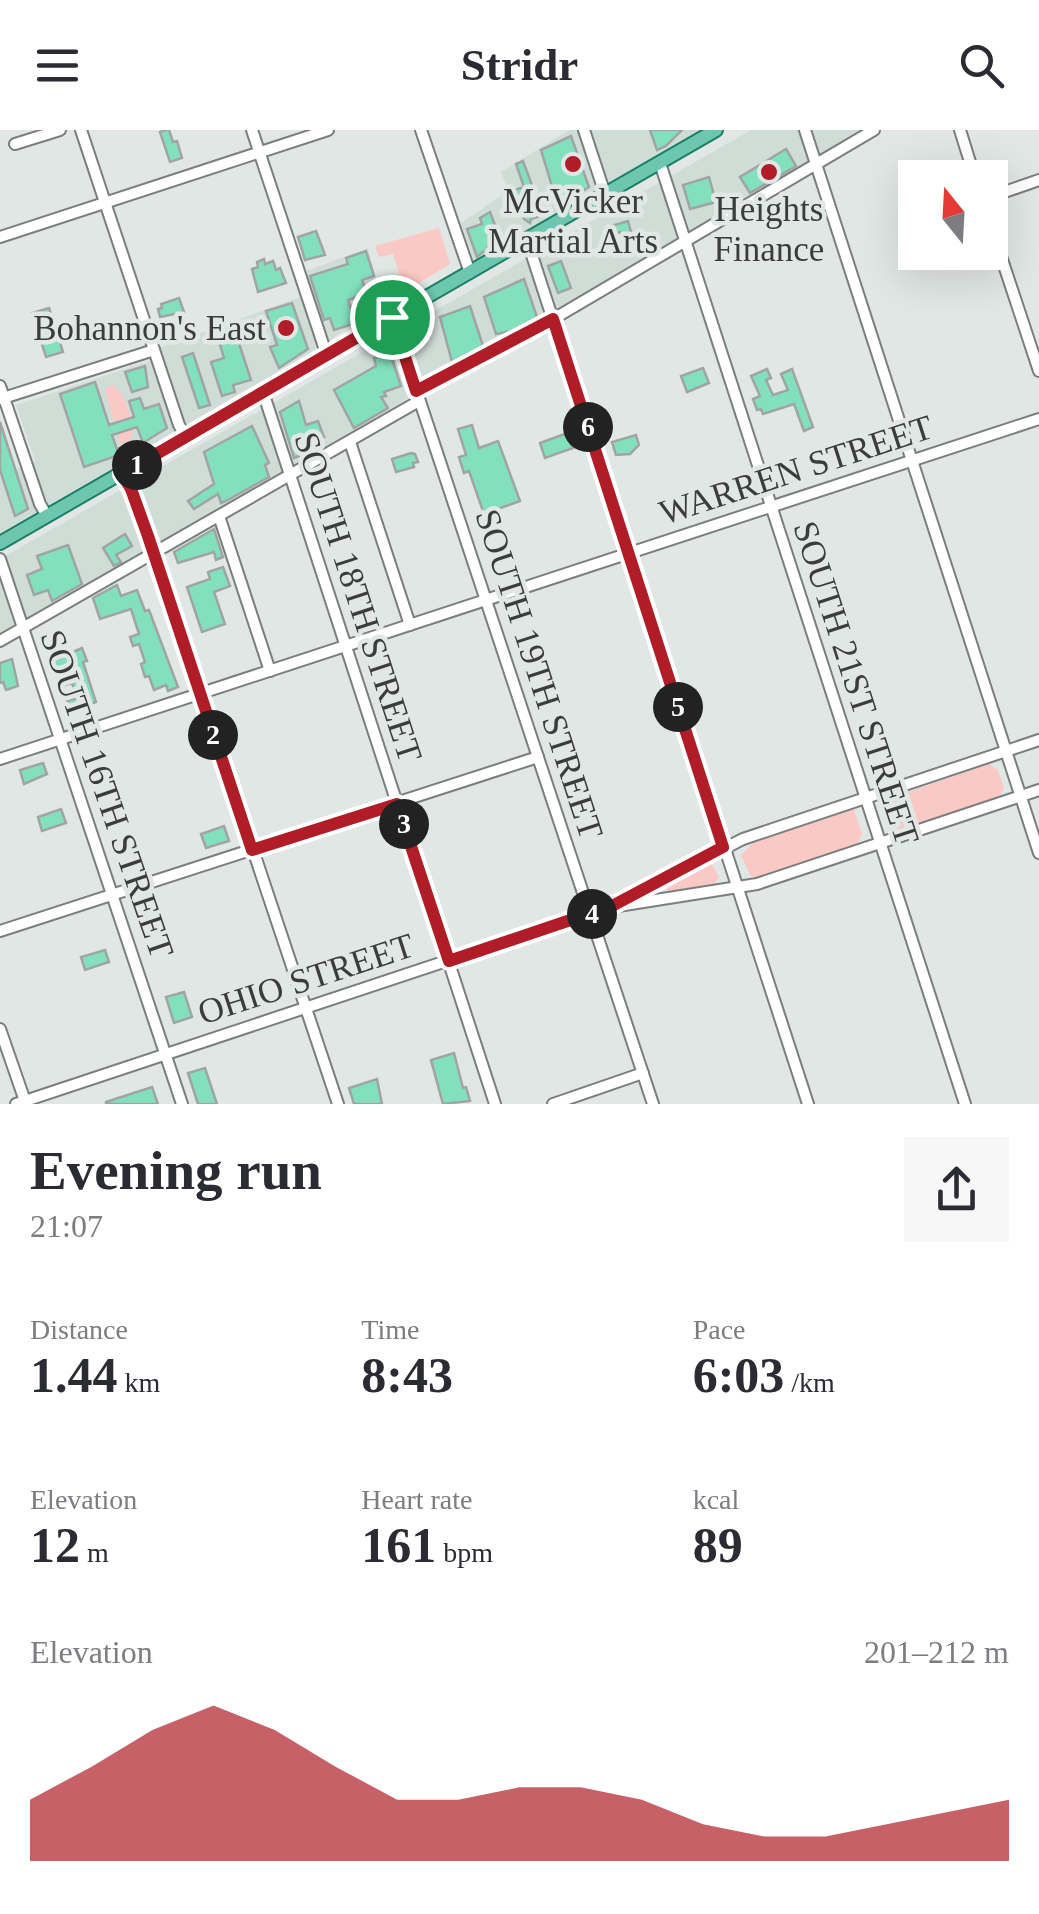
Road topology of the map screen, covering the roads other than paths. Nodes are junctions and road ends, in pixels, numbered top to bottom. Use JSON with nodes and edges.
{"nodes":[{"id":1,"x":60,"y":130,"type":"edge"},
{"id":2,"x":81,"y":130,"type":"edge"},
{"id":3,"x":252,"y":130,"type":"edge"},
{"id":4,"x":328,"y":130,"type":"edge"},
{"id":5,"x":421,"y":130,"type":"edge"},
{"id":6,"x":584,"y":130,"type":"edge"},
{"id":7,"x":716,"y":130,"type":"edge"},
{"id":8,"x":805,"y":130,"type":"edge"},
{"id":9,"x":874,"y":130,"type":"edge"},
{"id":10,"x":960,"y":130,"type":"edge"},
{"id":11,"x":16,"y":144,"type":"dead end"},
{"id":12,"x":260,"y":152,"type":"junction"},
{"id":13,"x":969,"y":160,"type":"edge"},
{"id":14,"x":660,"y":163,"type":"junction"},
{"id":15,"x":816,"y":164,"type":"junction"},
{"id":16,"x":1039,"y":180,"type":"edge"},
{"id":17,"x":1008,"y":191,"type":"edge"},
{"id":18,"x":605,"y":194,"type":"junction"},
{"id":19,"x":105,"y":203,"type":"junction"},
{"id":20,"x":0,"y":237,"type":"edge"},
{"id":21,"x":684,"y":239,"type":"junction"},
{"id":22,"x":527,"y":240,"type":"junction"},
{"id":23,"x":1006,"y":270,"type":"edge"},
{"id":24,"x":470,"y":273,"type":"junction"},
{"id":25,"x":392,"y":317,"type":"junction"},
{"id":26,"x":553,"y":319,"type":"junction"},
{"id":27,"x":154,"y":350,"type":"junction"},
{"id":28,"x":327,"y":356,"type":"junction"},
{"id":29,"x":1039,"y":371,"type":"edge"},
{"id":30,"x":263,"y":392,"type":"junction"},
{"id":31,"x":1,"y":394,"type":"edge"},
{"id":32,"x":418,"y":396,"type":"junction"},
{"id":33,"x":1039,"y":419,"type":"edge"},
{"id":34,"x":186,"y":436,"type":"junction"},
{"id":35,"x":350,"y":442,"type":"junction"},
{"id":36,"x":913,"y":460,"type":"junction"},
{"id":37,"x":122,"y":474,"type":"junction"},
{"id":38,"x":290,"y":476,"type":"junction"},
{"id":39,"x":770,"y":507,"type":"junction"},
{"id":40,"x":47,"y":516,"type":"junction"},
{"id":41,"x":219,"y":516,"type":"junction"},
{"id":42,"x":0,"y":543,"type":"edge"},
{"id":43,"x":154,"y":554,"type":"junction"},
{"id":44,"x":629,"y":554,"type":"junction"},
{"id":45,"x":0,"y":559,"type":"edge"},
{"id":46,"x":487,"y":600,"type":"junction"},
{"id":47,"x":410,"y":625,"type":"junction"},
{"id":48,"x":21,"y":628,"type":"junction"},
{"id":49,"x":0,"y":640,"type":"edge"},
{"id":50,"x":344,"y":647,"type":"junction"},
{"id":51,"x":270,"y":671,"type":"junction"},
{"id":52,"x":199,"y":694,"type":"junction"},
{"id":53,"x":59,"y":740,"type":"junction"},
{"id":54,"x":1039,"y":740,"type":"edge"},
{"id":55,"x":1006,"y":751,"type":"junction"},
{"id":56,"x":538,"y":758,"type":"junction"},
{"id":57,"x":0,"y":759,"type":"edge"},
{"id":58,"x":1039,"y":790,"type":"edge"},
{"id":59,"x":865,"y":797,"type":"junction"},
{"id":60,"x":1020,"y":797,"type":"junction"},
{"id":61,"x":397,"y":804,"type":"junction"},
{"id":62,"x":879,"y":844,"type":"junction"},
{"id":63,"x":723,"y":847,"type":"junction"},
{"id":64,"x":252,"y":850,"type":"junction"},
{"id":65,"x":1039,"y":854,"type":"edge"},
{"id":66,"x":736,"y":889,"type":"junction"},
{"id":67,"x":112,"y":895,"type":"junction"},
{"id":68,"x":612,"y":906,"type":"junction"},
{"id":69,"x":589,"y":914,"type":"junction"},
{"id":70,"x":0,"y":931,"type":"edge"},
{"id":71,"x":449,"y":961,"type":"junction"},
{"id":72,"x":306,"y":1008,"type":"junction"},
{"id":73,"x":0,"y":1029,"type":"edge"},
{"id":74,"x":166,"y":1054,"type":"junction"},
{"id":75,"x":643,"y":1073,"type":"junction"},
{"id":76,"x":23,"y":1103,"type":"edge"},
{"id":77,"x":182,"y":1104,"type":"edge"},
{"id":78,"x":338,"y":1104,"type":"edge"},
{"id":79,"x":495,"y":1104,"type":"edge"},
{"id":80,"x":553,"y":1104,"type":"edge"},
{"id":81,"x":654,"y":1104,"type":"edge"},
{"id":82,"x":808,"y":1104,"type":"edge"},
{"id":83,"x":965,"y":1104,"type":"edge"}],
"edges":[{"from":1,"to":11,"type":"street"},
{"from":2,"to":19,"type":"street"},
{"from":3,"to":12,"type":"street"},
{"from":4,"to":12,"type":"street"},
{"from":5,"to":24,"type":"street"},
{"from":6,"to":18,"type":"street"},
{"from":7,"to":14,"type":"main road"},
{"from":8,"to":15,"type":"street"},
{"from":9,"to":15,"type":"street"},
{"from":10,"to":13,"type":"street"},
{"from":12,"to":19,"type":"street"},
{"from":12,"to":28,"type":"street"},
{"from":14,"to":18,"type":"main road"},
{"from":14,"to":21,"type":"street","name":"SOUTH 21ST STREET"},
{"from":15,"to":21,"type":"street"},
{"from":15,"to":36,"type":"street"},
{"from":16,"to":17,"type":"street"},
{"from":18,"to":22,"type":"main road"},
{"from":19,"to":20,"type":"street"},
{"from":19,"to":27,"type":"street"},
{"from":21,"to":26,"type":"street"},
{"from":21,"to":39,"type":"street","name":"SOUTH 21ST STREET"},
{"from":22,"to":24,"type":"main road"},
{"from":22,"to":26,"type":"street"},
{"from":23,"to":29,"type":"street"},
{"from":24,"to":25,"type":"main road"},
{"from":25,"to":28,"type":"main road"},
{"from":25,"to":32,"type":"street","name":"SOUTH 19TH STREET"},
{"from":26,"to":32,"type":"street"},
{"from":26,"to":44,"type":"street"},
{"from":27,"to":31,"type":"street"},
{"from":27,"to":34,"type":"street"},
{"from":28,"to":30,"type":"main road"},
{"from":30,"to":34,"type":"main road"},
{"from":30,"to":38,"type":"street","name":"SOUTH 18TH STREET"},
{"from":31,"to":40,"type":"street"},
{"from":32,"to":35,"type":"street"},
{"from":32,"to":46,"type":"street","name":"SOUTH 19TH STREET"},
{"from":33,"to":36,"type":"street","name":"WARREN STREET"},
{"from":34,"to":37,"type":"main road"},
{"from":35,"to":38,"type":"street"},
{"from":35,"to":47,"type":"street"},
{"from":36,"to":39,"type":"street","name":"WARREN STREET"},
{"from":36,"to":55,"type":"street"},
{"from":37,"to":40,"type":"main road"},
{"from":37,"to":43,"type":"street"},
{"from":38,"to":41,"type":"street"},
{"from":38,"to":50,"type":"street","name":"SOUTH 18TH STREET"},
{"from":39,"to":44,"type":"street","name":"WARREN STREET"},
{"from":39,"to":59,"type":"street","name":"SOUTH 21ST STREET"},
{"from":40,"to":42,"type":"main road"},
{"from":41,"to":43,"type":"street"},
{"from":41,"to":51,"type":"street"},
{"from":43,"to":48,"type":"street"},
{"from":43,"to":52,"type":"street"},
{"from":44,"to":46,"type":"street","name":"WARREN STREET"},
{"from":44,"to":63,"type":"street"},
{"from":45,"to":48,"type":"street","name":"SOUTH 16TH STREET"},
{"from":46,"to":47,"type":"street","name":"WARREN STREET"},
{"from":46,"to":56,"type":"street","name":"SOUTH 19TH STREET"},
{"from":47,"to":50,"type":"street","name":"WARREN STREET"},
{"from":48,"to":49,"type":"street"},
{"from":48,"to":53,"type":"street","name":"SOUTH 16TH STREET"},
{"from":50,"to":51,"type":"street","name":"WARREN STREET"},
{"from":50,"to":61,"type":"street","name":"SOUTH 18TH STREET"},
{"from":51,"to":52,"type":"street","name":"WARREN STREET"},
{"from":52,"to":53,"type":"street","name":"WARREN STREET"},
{"from":52,"to":64,"type":"street"},
{"from":53,"to":57,"type":"street","name":"WARREN STREET"},
{"from":53,"to":67,"type":"street","name":"SOUTH 16TH STREET"},
{"from":54,"to":55,"type":"street"},
{"from":55,"to":59,"type":"street"},
{"from":55,"to":60,"type":"street"},
{"from":56,"to":61,"type":"street"},
{"from":56,"to":69,"type":"street","name":"SOUTH 19TH STREET"},
{"from":58,"to":60,"type":"street"},
{"from":59,"to":62,"type":"street","name":"SOUTH 21ST STREET"},
{"from":59,"to":63,"type":"street"},
{"from":60,"to":62,"type":"street"},
{"from":60,"to":65,"type":"street"},
{"from":61,"to":64,"type":"street"},
{"from":61,"to":71,"type":"street","name":"SOUTH 18TH STREET"},
{"from":62,"to":66,"type":"street"},
{"from":62,"to":83,"type":"street","name":"SOUTH 21ST STREET"},
{"from":63,"to":66,"type":"street"},
{"from":63,"to":68,"type":"street"},
{"from":64,"to":67,"type":"street"},
{"from":64,"to":72,"type":"street"},
{"from":66,"to":68,"type":"street"},
{"from":66,"to":82,"type":"street"},
{"from":67,"to":70,"type":"street"},
{"from":67,"to":74,"type":"street","name":"SOUTH 16TH STREET"},
{"from":68,"to":69,"type":"street","name":"OHIO STREET"},
{"from":69,"to":71,"type":"street","name":"OHIO STREET"},
{"from":69,"to":75,"type":"street","name":"SOUTH 19TH STREET"},
{"from":71,"to":72,"type":"street","name":"OHIO STREET"},
{"from":71,"to":79,"type":"street","name":"SOUTH 18TH STREET"},
{"from":72,"to":74,"type":"street","name":"OHIO STREET"},
{"from":72,"to":78,"type":"street"},
{"from":73,"to":76,"type":"street"},
{"from":74,"to":76,"type":"street","name":"OHIO STREET"},
{"from":74,"to":77,"type":"street","name":"SOUTH 16TH STREET"},
{"from":75,"to":80,"type":"street"},
{"from":75,"to":81,"type":"street","name":"SOUTH 19TH STREET"}]}
